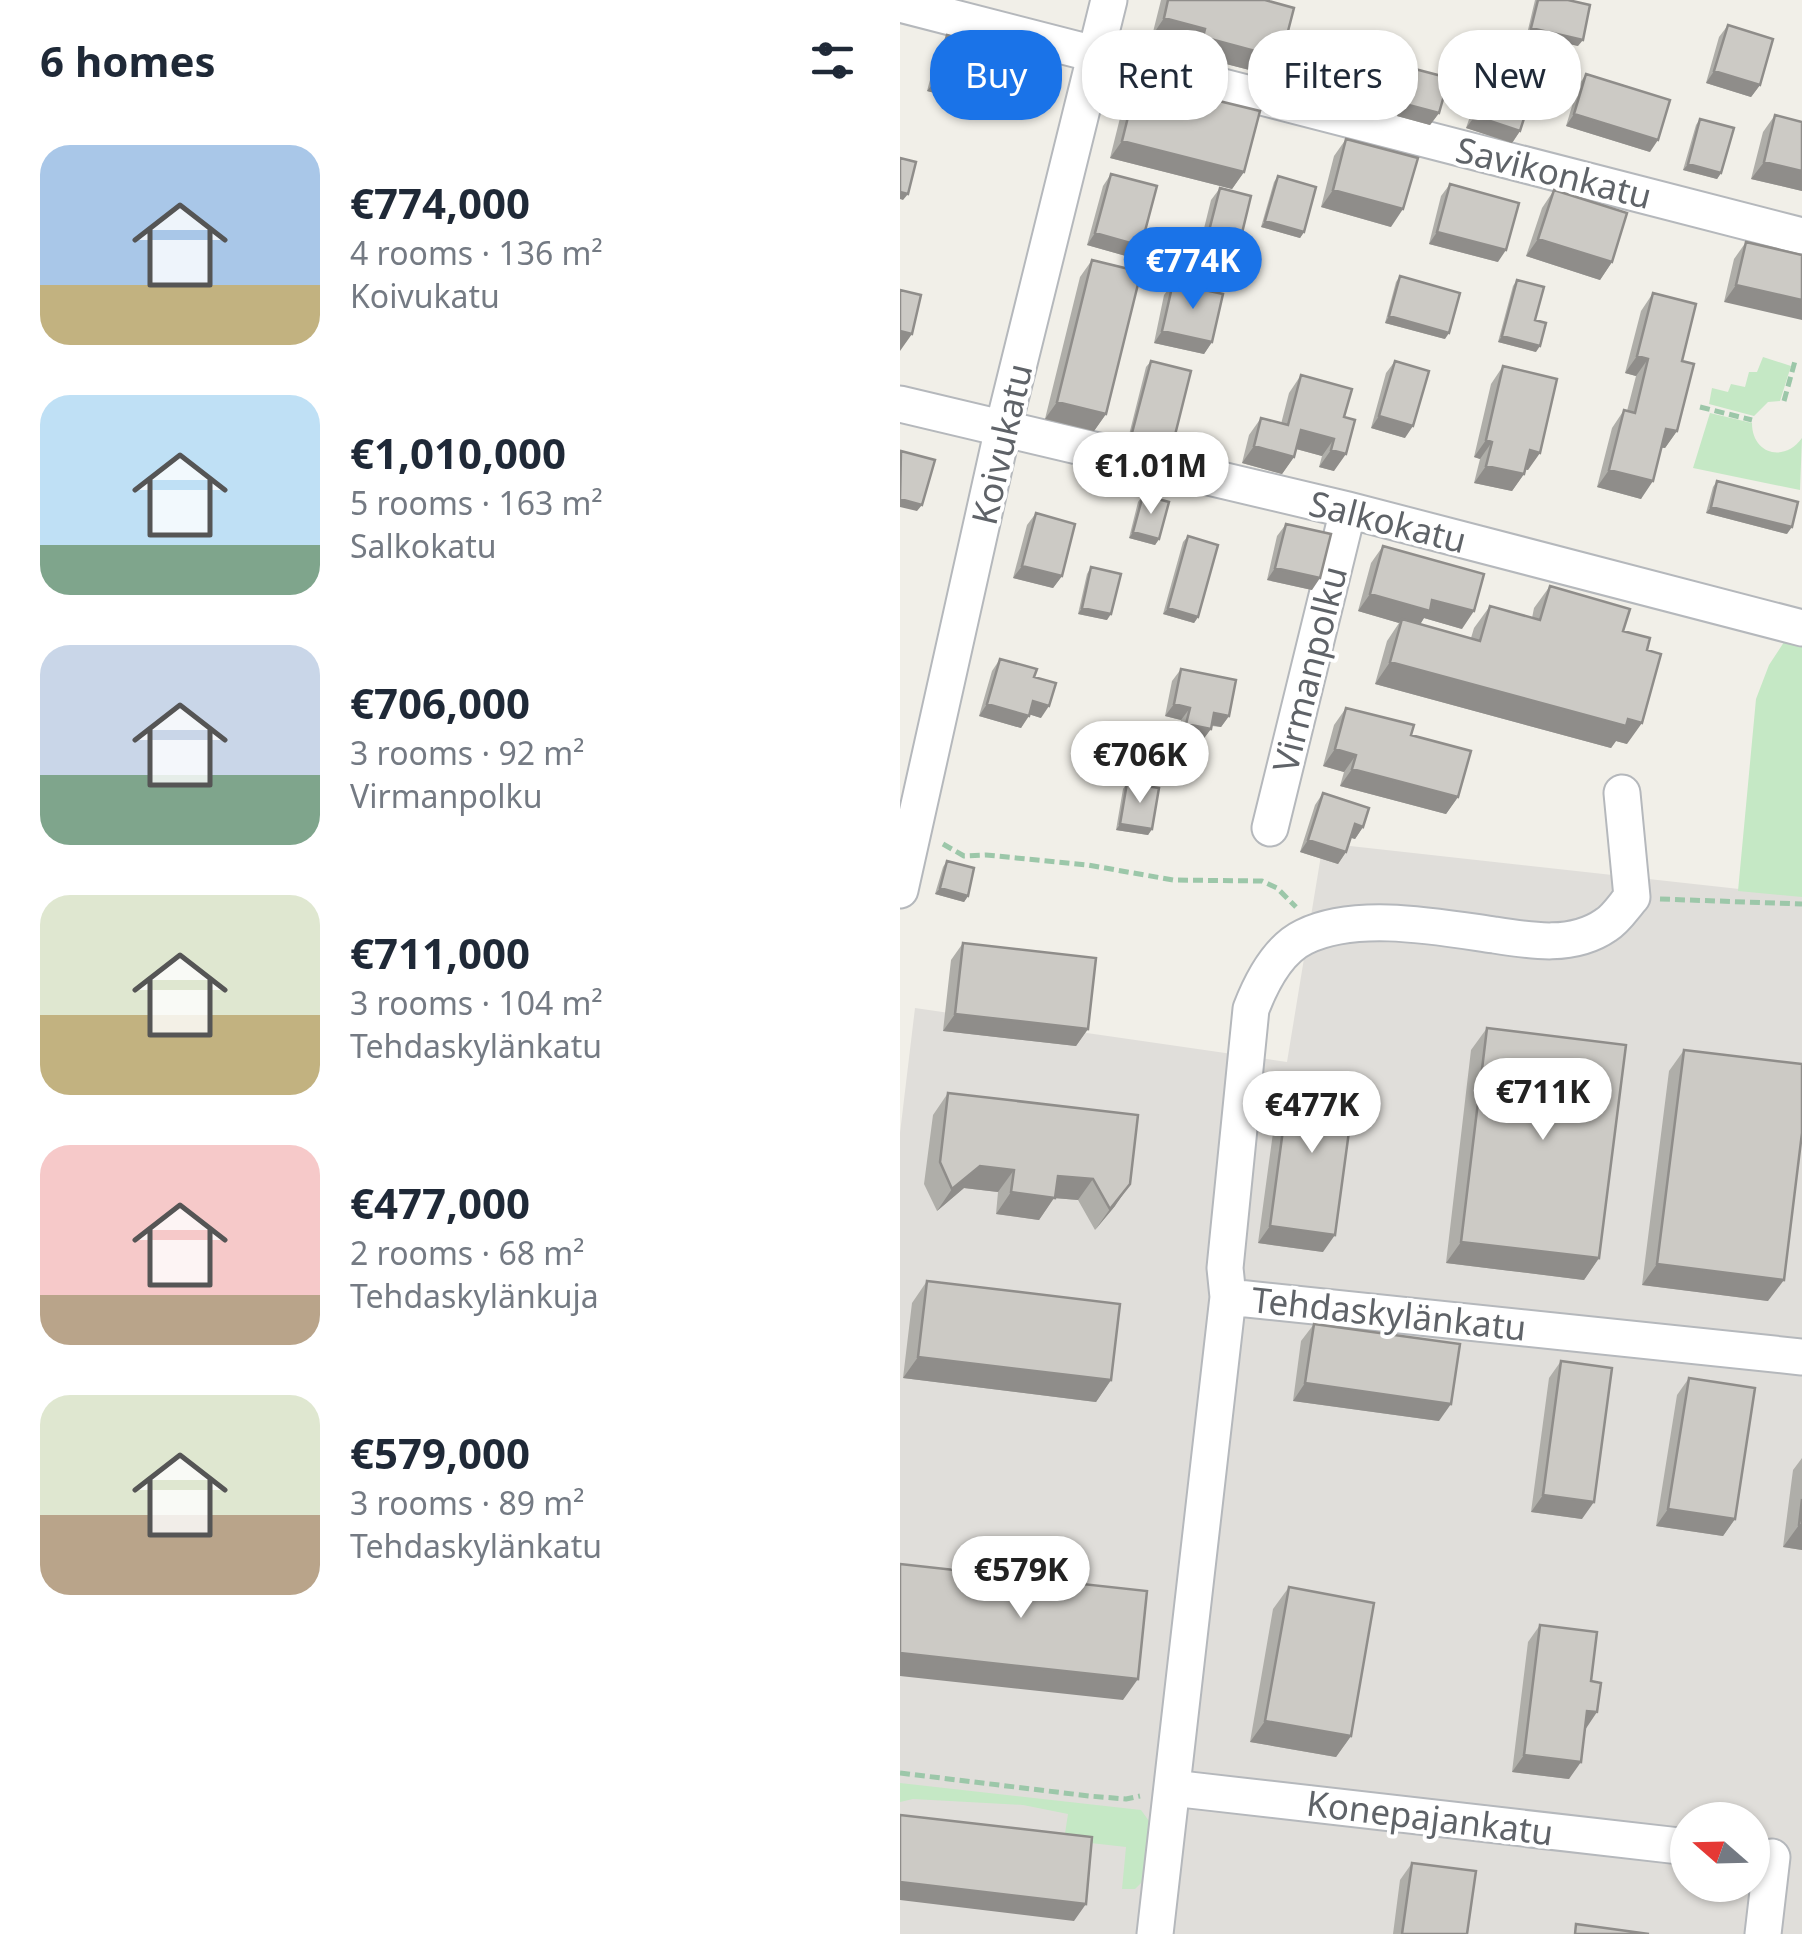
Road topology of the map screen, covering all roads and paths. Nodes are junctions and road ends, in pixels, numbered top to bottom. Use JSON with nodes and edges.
{"nodes":[{"id":1,"x":1109,"y":0,"type":"edge"},
{"id":2,"x":900,"y":4,"type":"edge"},
{"id":3,"x":1102,"y":30,"type":"edge"},
{"id":4,"x":1082,"y":50,"type":"edge"},
{"id":5,"x":1228,"y":88,"type":"edge"},
{"id":6,"x":1082,"y":111,"type":"edge"},
{"id":7,"x":1802,"y":236,"type":"edge"},
{"id":8,"x":1795,"y":361,"type":"dead end"},
{"id":9,"x":1784,"y":401,"type":"dead end"},
{"id":10,"x":900,"y":404,"type":"edge"},
{"id":11,"x":1700,"y":407,"type":"dead end"},
{"id":12,"x":1752,"y":420,"type":"dead end"},
{"id":13,"x":1004,"y":428,"type":"junction"},
{"id":14,"x":1348,"y":510,"type":"junction"},
{"id":15,"x":1802,"y":628,"type":"edge"},
{"id":16,"x":1622,"y":793,"type":"dead end"},
{"id":17,"x":907,"y":828,"type":"edge"},
{"id":18,"x":1270,"y":828,"type":"dead end"},
{"id":19,"x":900,"y":890,"type":"edge"},
{"id":20,"x":1632,"y":897,"type":"junction"},
{"id":21,"x":1802,"y":904,"type":"edge"},
{"id":22,"x":1300,"y":938,"type":"junction"},
{"id":23,"x":1228,"y":1297,"type":"junction"},
{"id":24,"x":1802,"y":1357,"type":"edge"},
{"id":25,"x":900,"y":1773,"type":"edge"},
{"id":26,"x":1172,"y":1788,"type":"junction"},
{"id":27,"x":1670,"y":1845,"type":"edge"},
{"id":28,"x":1775,"y":1857,"type":"edge"},
{"id":29,"x":1155,"y":1934,"type":"edge"},
{"id":30,"x":1763,"y":1934,"type":"edge"}],
"edges":[{"from":1,"to":3,"type":"street","name":"Koivukatu"},
{"from":2,"to":4,"type":"street","name":"Savikonkatu"},
{"from":5,"to":7,"type":"street","name":"Savikonkatu"},
{"from":6,"to":13,"type":"street","name":"Koivukatu"},
{"from":8,"to":9,"type":"path"},
{"from":10,"to":13,"type":"street","name":"Salkokatu"},
{"from":11,"to":12,"type":"path"},
{"from":13,"to":14,"type":"street","name":"Salkokatu"},
{"from":13,"to":17,"type":"street","name":"Koivukatu"},
{"from":14,"to":15,"type":"street","name":"Salkokatu"},
{"from":14,"to":18,"type":"street","name":"Virmanpolku"},
{"from":16,"to":20,"type":"street"},
{"from":17,"to":19,"type":"street","name":"Koivukatu"},
{"from":17,"to":22,"type":"path"},
{"from":20,"to":21,"type":"path"},
{"from":20,"to":22,"type":"street"},
{"from":22,"to":23,"type":"street"},
{"from":23,"to":24,"type":"street","name":"Tehdaskylänkatu"},
{"from":23,"to":26,"type":"street","name":"Tehdaskylänkatu"},
{"from":25,"to":26,"type":"path"},
{"from":26,"to":27,"type":"street","name":"Konepajankatu"},
{"from":26,"to":29,"type":"street","name":"Tehdaskylänkatu"},
{"from":28,"to":30,"type":"street"}]}
